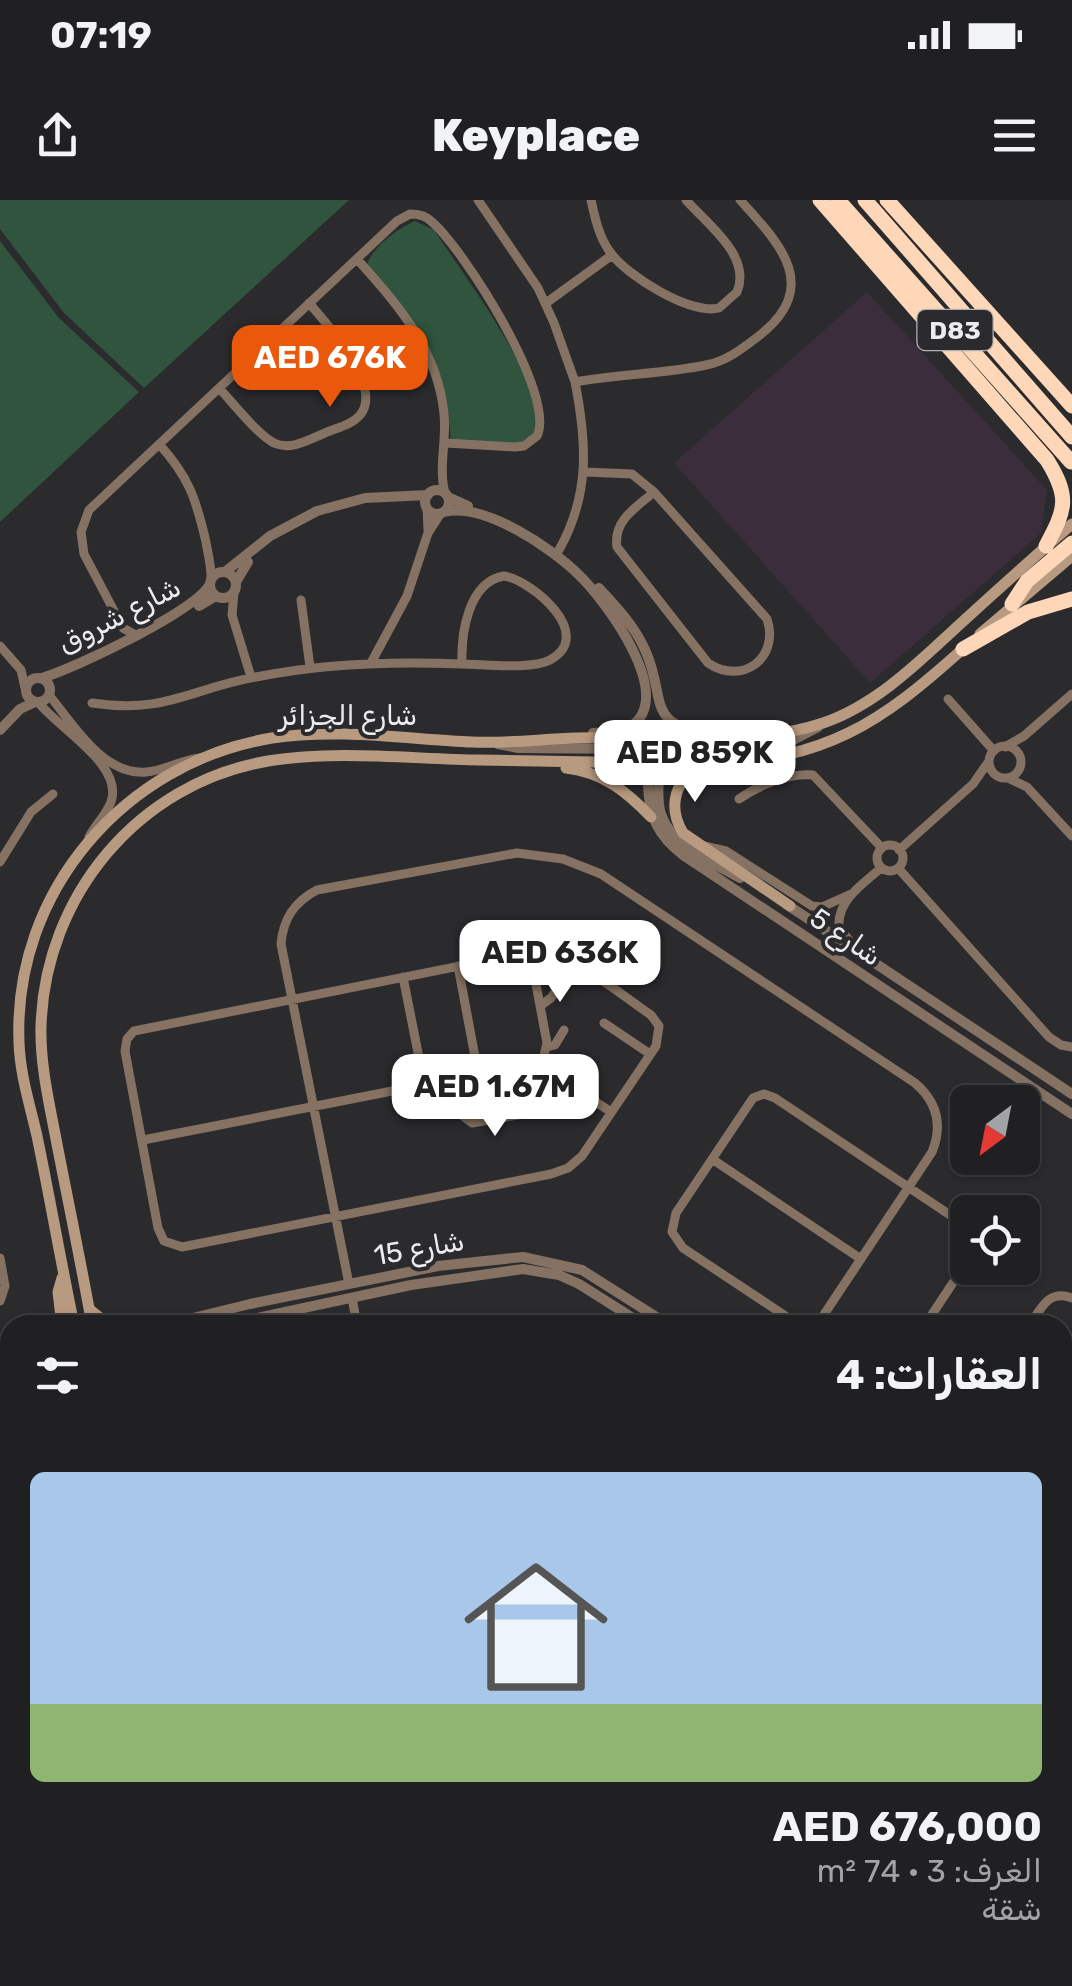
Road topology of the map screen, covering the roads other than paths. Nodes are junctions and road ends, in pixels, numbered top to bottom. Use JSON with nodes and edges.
{"nodes":[{"id":1,"x":478,"y":200,"type":"edge"},
{"id":2,"x":591,"y":200,"type":"edge"},
{"id":3,"x":686,"y":200,"type":"edge"},
{"id":4,"x":740,"y":200,"type":"edge"},
{"id":5,"x":820,"y":200,"type":"edge"},
{"id":6,"x":838,"y":200,"type":"edge"},
{"id":7,"x":864,"y":200,"type":"edge"},
{"id":8,"x":887,"y":200,"type":"edge"},
{"id":9,"x":612,"y":256,"type":"junction"},
{"id":10,"x":357,"y":259,"type":"junction"},
{"id":11,"x":308,"y":303,"type":"junction"},
{"id":12,"x":546,"y":303,"type":"junction"},
{"id":13,"x":575,"y":382,"type":"junction"},
{"id":14,"x":219,"y":388,"type":"junction"},
{"id":15,"x":1072,"y":406,"type":"edge"},
{"id":16,"x":1072,"y":437,"type":"edge"},
{"id":17,"x":446,"y":443,"type":"junction"},
{"id":18,"x":159,"y":444,"type":"junction"},
{"id":19,"x":1047,"y":460,"type":"junction"},
{"id":20,"x":1071,"y":470,"type":"edge"},
{"id":21,"x":585,"y":472,"type":"junction"},
{"id":22,"x":654,"y":492,"type":"junction"},
{"id":23,"x":434,"y":498,"type":"junction"},
{"id":24,"x":442,"y":513,"type":"junction"},
{"id":25,"x":1072,"y":524,"type":"edge"},
{"id":26,"x":428,"y":532,"type":"junction"},
{"id":27,"x":1072,"y":543,"type":"edge"},
{"id":28,"x":1046,"y":546,"type":"junction"},
{"id":29,"x":559,"y":550,"type":"junction"},
{"id":30,"x":1072,"y":556,"type":"edge"},
{"id":31,"x":210,"y":561,"type":"junction"},
{"id":32,"x":223,"y":572,"type":"junction"},
{"id":33,"x":210,"y":583,"type":"junction"},
{"id":34,"x":235,"y":588,"type":"junction"},
{"id":35,"x":218,"y":597,"type":"junction"},
{"id":36,"x":1072,"y":599,"type":"edge"},
{"id":37,"x":300,"y":600,"type":"dead end"},
{"id":38,"x":1012,"y":604,"type":"junction"},
{"id":39,"x":615,"y":613,"type":"junction"},
{"id":40,"x":232,"y":615,"type":"junction"},
{"id":41,"x":123,"y":628,"type":"junction"},
{"id":42,"x":136,"y":636,"type":"junction"},
{"id":43,"x":118,"y":644,"type":"junction"},
{"id":44,"x":0,"y":646,"type":"edge"},
{"id":45,"x":964,"y":649,"type":"junction"},
{"id":46,"x":371,"y":663,"type":"junction"},
{"id":47,"x":462,"y":664,"type":"junction"},
{"id":48,"x":310,"y":667,"type":"junction"},
{"id":49,"x":21,"y":670,"type":"junction"},
{"id":50,"x":251,"y":678,"type":"junction"},
{"id":51,"x":45,"y":685,"type":"junction"},
{"id":52,"x":25,"y":689,"type":"junction"},
{"id":53,"x":1072,"y":694,"type":"edge"},
{"id":54,"x":948,"y":699,"type":"dead end"},
{"id":55,"x":36,"y":702,"type":"junction"},
{"id":56,"x":92,"y":704,"type":"dead end"},
{"id":57,"x":66,"y":715,"type":"junction"},
{"id":58,"x":0,"y":722,"type":"edge"},
{"id":59,"x":825,"y":722,"type":"junction"},
{"id":60,"x":56,"y":724,"type":"junction"},
{"id":61,"x":0,"y":730,"type":"edge"},
{"id":62,"x":1030,"y":731,"type":"junction"},
{"id":63,"x":574,"y":738,"type":"junction"},
{"id":64,"x":716,"y":738,"type":"junction"},
{"id":65,"x":495,"y":742,"type":"junction"},
{"id":66,"x":1005,"y":747,"type":"junction"},
{"id":67,"x":991,"y":756,"type":"junction"},
{"id":68,"x":202,"y":758,"type":"junction"},
{"id":69,"x":652,"y":760,"type":"junction"},
{"id":70,"x":518,"y":761,"type":"junction"},
{"id":71,"x":1020,"y":762,"type":"junction"},
{"id":72,"x":708,"y":764,"type":"junction"},
{"id":73,"x":995,"y":775,"type":"junction"},
{"id":74,"x":1008,"y":778,"type":"junction"},
{"id":75,"x":973,"y":784,"type":"junction"},
{"id":76,"x":1027,"y":787,"type":"junction"},
{"id":77,"x":53,"y":794,"type":"dead end"},
{"id":78,"x":739,"y":799,"type":"dead end"},
{"id":79,"x":651,"y":817,"type":"junction"},
{"id":80,"x":1072,"y":836,"type":"edge"},
{"id":81,"x":88,"y":840,"type":"junction"},
{"id":82,"x":699,"y":846,"type":"junction"},
{"id":83,"x":882,"y":848,"type":"junction"},
{"id":84,"x":899,"y":850,"type":"junction"},
{"id":85,"x":0,"y":862,"type":"edge"},
{"id":86,"x":881,"y":868,"type":"junction"},
{"id":87,"x":898,"y":868,"type":"junction"},
{"id":88,"x":851,"y":894,"type":"junction"},
{"id":89,"x":790,"y":906,"type":"junction"},
{"id":90,"x":530,"y":952,"type":"junction"},
{"id":91,"x":861,"y":954,"type":"junction"},
{"id":92,"x":574,"y":964,"type":"junction"},
{"id":93,"x":458,"y":966,"type":"junction"},
{"id":94,"x":404,"y":977,"type":"junction"},
{"id":95,"x":292,"y":998,"type":"junction"},
{"id":96,"x":540,"y":1006,"type":"junction"},
{"id":97,"x":604,"y":1024,"type":"dead end"},
{"id":98,"x":564,"y":1030,"type":"dead end"},
{"id":99,"x":547,"y":1047,"type":"junction"},
{"id":100,"x":1072,"y":1047,"type":"edge"},
{"id":101,"x":653,"y":1050,"type":"junction"},
{"id":102,"x":1029,"y":1065,"type":"junction"},
{"id":103,"x":540,"y":1067,"type":"junction"},
{"id":104,"x":478,"y":1073,"type":"junction"},
{"id":105,"x":456,"y":1077,"type":"junction"},
{"id":106,"x":561,"y":1078,"type":"junction"},
{"id":107,"x":1072,"y":1082,"type":"edge"},
{"id":108,"x":424,"y":1083,"type":"junction"},
{"id":109,"x":1072,"y":1094,"type":"edge"},
{"id":110,"x":313,"y":1105,"type":"junction"},
{"id":111,"x":611,"y":1112,"type":"junction"},
{"id":112,"x":1072,"y":1113,"type":"edge"},
{"id":113,"x":143,"y":1140,"type":"junction"},
{"id":114,"x":712,"y":1159,"type":"junction"},
{"id":115,"x":909,"y":1188,"type":"junction"},
{"id":116,"x":950,"y":1215,"type":"edge"},
{"id":117,"x":336,"y":1216,"type":"junction"},
{"id":118,"x":0,"y":1258,"type":"edge"},
{"id":119,"x":862,"y":1259,"type":"junction"},
{"id":120,"x":438,"y":1266,"type":"junction"},
{"id":121,"x":63,"y":1274,"type":"junction"},
{"id":122,"x":348,"y":1284,"type":"junction"},
{"id":123,"x":410,"y":1285,"type":"junction"},
{"id":124,"x":951,"y":1285,"type":"edge"},
{"id":125,"x":352,"y":1298,"type":"junction"},
{"id":126,"x":1072,"y":1298,"type":"edge"},
{"id":127,"x":0,"y":1300,"type":"edge"},
{"id":128,"x":89,"y":1310,"type":"junction"},
{"id":129,"x":61,"y":1315,"type":"edge"},
{"id":130,"x":72,"y":1315,"type":"edge"},
{"id":131,"x":90,"y":1315,"type":"edge"},
{"id":132,"x":96,"y":1315,"type":"edge"},
{"id":133,"x":209,"y":1315,"type":"edge"},
{"id":134,"x":271,"y":1315,"type":"edge"},
{"id":135,"x":355,"y":1315,"type":"edge"},
{"id":136,"x":629,"y":1315,"type":"edge"},
{"id":137,"x":652,"y":1315,"type":"edge"},
{"id":138,"x":784,"y":1315,"type":"edge"},
{"id":139,"x":824,"y":1315,"type":"edge"},
{"id":140,"x":932,"y":1315,"type":"edge"},
{"id":141,"x":1037,"y":1315,"type":"edge"}],
"edges":[{"from":1,"to":12,"type":"street"},
{"from":2,"to":9,"type":"street"},
{"from":3,"to":9,"type":"street"},
{"from":4,"to":13,"type":"street"},
{"from":5,"to":19,"type":"highway"},
{"from":6,"to":20,"type":"highway","number":"D83"},
{"from":7,"to":16,"type":"highway","number":"D83"},
{"from":8,"to":15,"type":"highway"},
{"from":9,"to":12,"type":"street"},
{"from":10,"to":11,"type":"street"},
{"from":10,"to":17,"type":"street"},
{"from":10,"to":17,"type":"street"},
{"from":11,"to":14,"type":"street"},
{"from":11,"to":14,"type":"street"},
{"from":12,"to":13,"type":"street"},
{"from":13,"to":21,"type":"street"},
{"from":14,"to":18,"type":"street"},
{"from":17,"to":23,"type":"street"},
{"from":18,"to":31,"type":"street"},
{"from":18,"to":41,"type":"street"},
{"from":19,"to":20,"type":"highway"},
{"from":19,"to":28,"type":"highway"},
{"from":21,"to":22,"type":"street"},
{"from":21,"to":29,"type":"street"},
{"from":22,"to":22,"type":"street"},
{"from":23,"to":24,"type":"street"},
{"from":23,"to":24,"type":"street"},
{"from":23,"to":26,"type":"street"},
{"from":23,"to":29,"type":"street"},
{"from":23,"to":32,"type":"street"},
{"from":23,"to":34,"type":"street"},
{"from":24,"to":26,"type":"street"},
{"from":24,"to":39,"type":"street"},
{"from":25,"to":28,"type":"main road","name":"شارع الجزائر"},
{"from":26,"to":46,"type":"street"},
{"from":27,"to":38,"type":"highway"},
{"from":28,"to":59,"type":"main road","name":"شارع الجزائر"},
{"from":29,"to":39,"type":"street"},
{"from":30,"to":38,"type":"main road","name":"شارع الجزائر"},
{"from":31,"to":32,"type":"street"},
{"from":31,"to":33,"type":"street"},
{"from":32,"to":33,"type":"street","name":"شارع شروق"},
{"from":32,"to":34,"type":"street"},
{"from":33,"to":35,"type":"street"},
{"from":33,"to":42,"type":"street","name":"شارع شروق"},
{"from":34,"to":35,"type":"street","name":"شارع شروق"},
{"from":34,"to":40,"type":"street"},
{"from":35,"to":40,"type":"street"},
{"from":35,"to":51,"type":"street","name":"شارع شروق"},
{"from":36,"to":45,"type":"highway"},
{"from":37,"to":48,"type":"street"},
{"from":38,"to":45,"type":"main road","name":"شارع الجزائر"},
{"from":39,"to":63,"type":"street"},
{"from":39,"to":64,"type":"street"},
{"from":40,"to":50,"type":"street"},
{"from":41,"to":42,"type":"street"},
{"from":41,"to":43,"type":"street"},
{"from":42,"to":43,"type":"street","name":"شارع شروق"},
{"from":43,"to":51,"type":"street","name":"شارع شروق"},
{"from":44,"to":49,"type":"street"},
{"from":45,"to":72,"type":"main road","name":"شارع الجزائر"},
{"from":46,"to":47,"type":"street"},
{"from":46,"to":48,"type":"street"},
{"from":47,"to":47,"type":"street"},
{"from":48,"to":50,"type":"street"},
{"from":49,"to":51,"type":"street"},
{"from":49,"to":52,"type":"street"},
{"from":50,"to":56,"type":"street"},
{"from":51,"to":52,"type":"street"},
{"from":51,"to":55,"type":"street"},
{"from":51,"to":57,"type":"street"},
{"from":52,"to":55,"type":"street"},
{"from":52,"to":58,"type":"street"},
{"from":53,"to":62,"type":"street"},
{"from":54,"to":67,"type":"street"},
{"from":55,"to":60,"type":"street"},
{"from":55,"to":61,"type":"street"},
{"from":57,"to":60,"type":"street"},
{"from":57,"to":68,"type":"street"},
{"from":59,"to":64,"type":"main road","name":"شارع الجزائر"},
{"from":59,"to":69,"type":"street"},
{"from":60,"to":81,"type":"street"},
{"from":62,"to":66,"type":"street"},
{"from":62,"to":71,"type":"street"},
{"from":63,"to":64,"type":"main road","name":"شارع الجزائر"},
{"from":63,"to":65,"type":"main road","name":"شارع الجزائر"},
{"from":65,"to":68,"type":"main road","name":"شارع الجزائر"},
{"from":65,"to":69,"type":"street"},
{"from":66,"to":67,"type":"street"},
{"from":66,"to":71,"type":"street"},
{"from":67,"to":73,"type":"street"},
{"from":67,"to":75,"type":"street"},
{"from":68,"to":81,"type":"main road","name":"شارع الجزائر"},
{"from":69,"to":70,"type":"main road","name":"شارع الجزائر"},
{"from":69,"to":72,"type":"main road","name":"شارع الجزائر"},
{"from":69,"to":79,"type":"street"},
{"from":69,"to":89,"type":"street","name":"شارع 5"},
{"from":70,"to":79,"type":"main road"},
{"from":70,"to":128,"type":"main road","name":"شارع الجزائر"},
{"from":71,"to":74,"type":"street"},
{"from":71,"to":76,"type":"street"},
{"from":72,"to":82,"type":"main road"},
{"from":73,"to":74,"type":"street"},
{"from":73,"to":75,"type":"street"},
{"from":74,"to":76,"type":"street"},
{"from":75,"to":84,"type":"street"},
{"from":76,"to":80,"type":"street"},
{"from":77,"to":85,"type":"street"},
{"from":78,"to":83,"type":"street"},
{"from":79,"to":112,"type":"street","name":"شارع 5"},
{"from":81,"to":121,"type":"main road","name":"شارع الجزائر"},
{"from":82,"to":88,"type":"street"},
{"from":82,"to":89,"type":"main road"},
{"from":83,"to":84,"type":"street"},
{"from":83,"to":86,"type":"street"},
{"from":84,"to":87,"type":"street"},
{"from":86,"to":87,"type":"street"},
{"from":86,"to":88,"type":"street"},
{"from":87,"to":100,"type":"street"},
{"from":88,"to":91,"type":"street"},
{"from":89,"to":91,"type":"street","name":"شارع 5"},
{"from":90,"to":92,"type":"street"},
{"from":90,"to":93,"type":"street"},
{"from":90,"to":96,"type":"street"},
{"from":91,"to":102,"type":"street","name":"شارع 5"},
{"from":92,"to":96,"type":"street"},
{"from":92,"to":101,"type":"street"},
{"from":93,"to":94,"type":"street"},
{"from":93,"to":104,"type":"street"},
{"from":94,"to":95,"type":"street"},
{"from":94,"to":108,"type":"street"},
{"from":95,"to":110,"type":"street"},
{"from":95,"to":113,"type":"street"},
{"from":95,"to":115,"type":"street"},
{"from":96,"to":99,"type":"street"},
{"from":97,"to":101,"type":"street"},
{"from":98,"to":99,"type":"street"},
{"from":99,"to":103,"type":"street"},
{"from":101,"to":111,"type":"street"},
{"from":102,"to":107,"type":"street"},
{"from":102,"to":109,"type":"street","name":"شارع 5"},
{"from":103,"to":104,"type":"street"},
{"from":103,"to":106,"type":"street"},
{"from":104,"to":105,"type":"street"},
{"from":105,"to":106,"type":"street"},
{"from":105,"to":108,"type":"street"},
{"from":106,"to":111,"type":"street"},
{"from":108,"to":110,"type":"street"},
{"from":110,"to":113,"type":"street"},
{"from":110,"to":117,"type":"street"},
{"from":111,"to":117,"type":"street"},
{"from":113,"to":117,"type":"street"},
{"from":114,"to":115,"type":"street"},
{"from":114,"to":119,"type":"street"},
{"from":114,"to":138,"type":"street"},
{"from":115,"to":116,"type":"street"},
{"from":115,"to":119,"type":"street"},
{"from":117,"to":122,"type":"street"},
{"from":118,"to":127,"type":"street"},
{"from":119,"to":139,"type":"street"},
{"from":120,"to":122,"type":"street","name":"شارع 15"},
{"from":120,"to":123,"type":"street"},
{"from":120,"to":137,"type":"street","name":"شارع 15"},
{"from":121,"to":129,"type":"main road"},
{"from":121,"to":130,"type":"main road","name":"شارع الجزائر"},
{"from":122,"to":133,"type":"street","name":"شارع 15"},
{"from":123,"to":125,"type":"street","name":"شارع 15"},
{"from":123,"to":136,"type":"street","name":"شارع 15"},
{"from":124,"to":140,"type":"street"},
{"from":125,"to":134,"type":"street","name":"شارع 15"},
{"from":125,"to":135,"type":"street"},
{"from":126,"to":141,"type":"street"},
{"from":128,"to":131,"type":"main road","name":"شارع الجزائر"},
{"from":128,"to":132,"type":"main road"}]}
